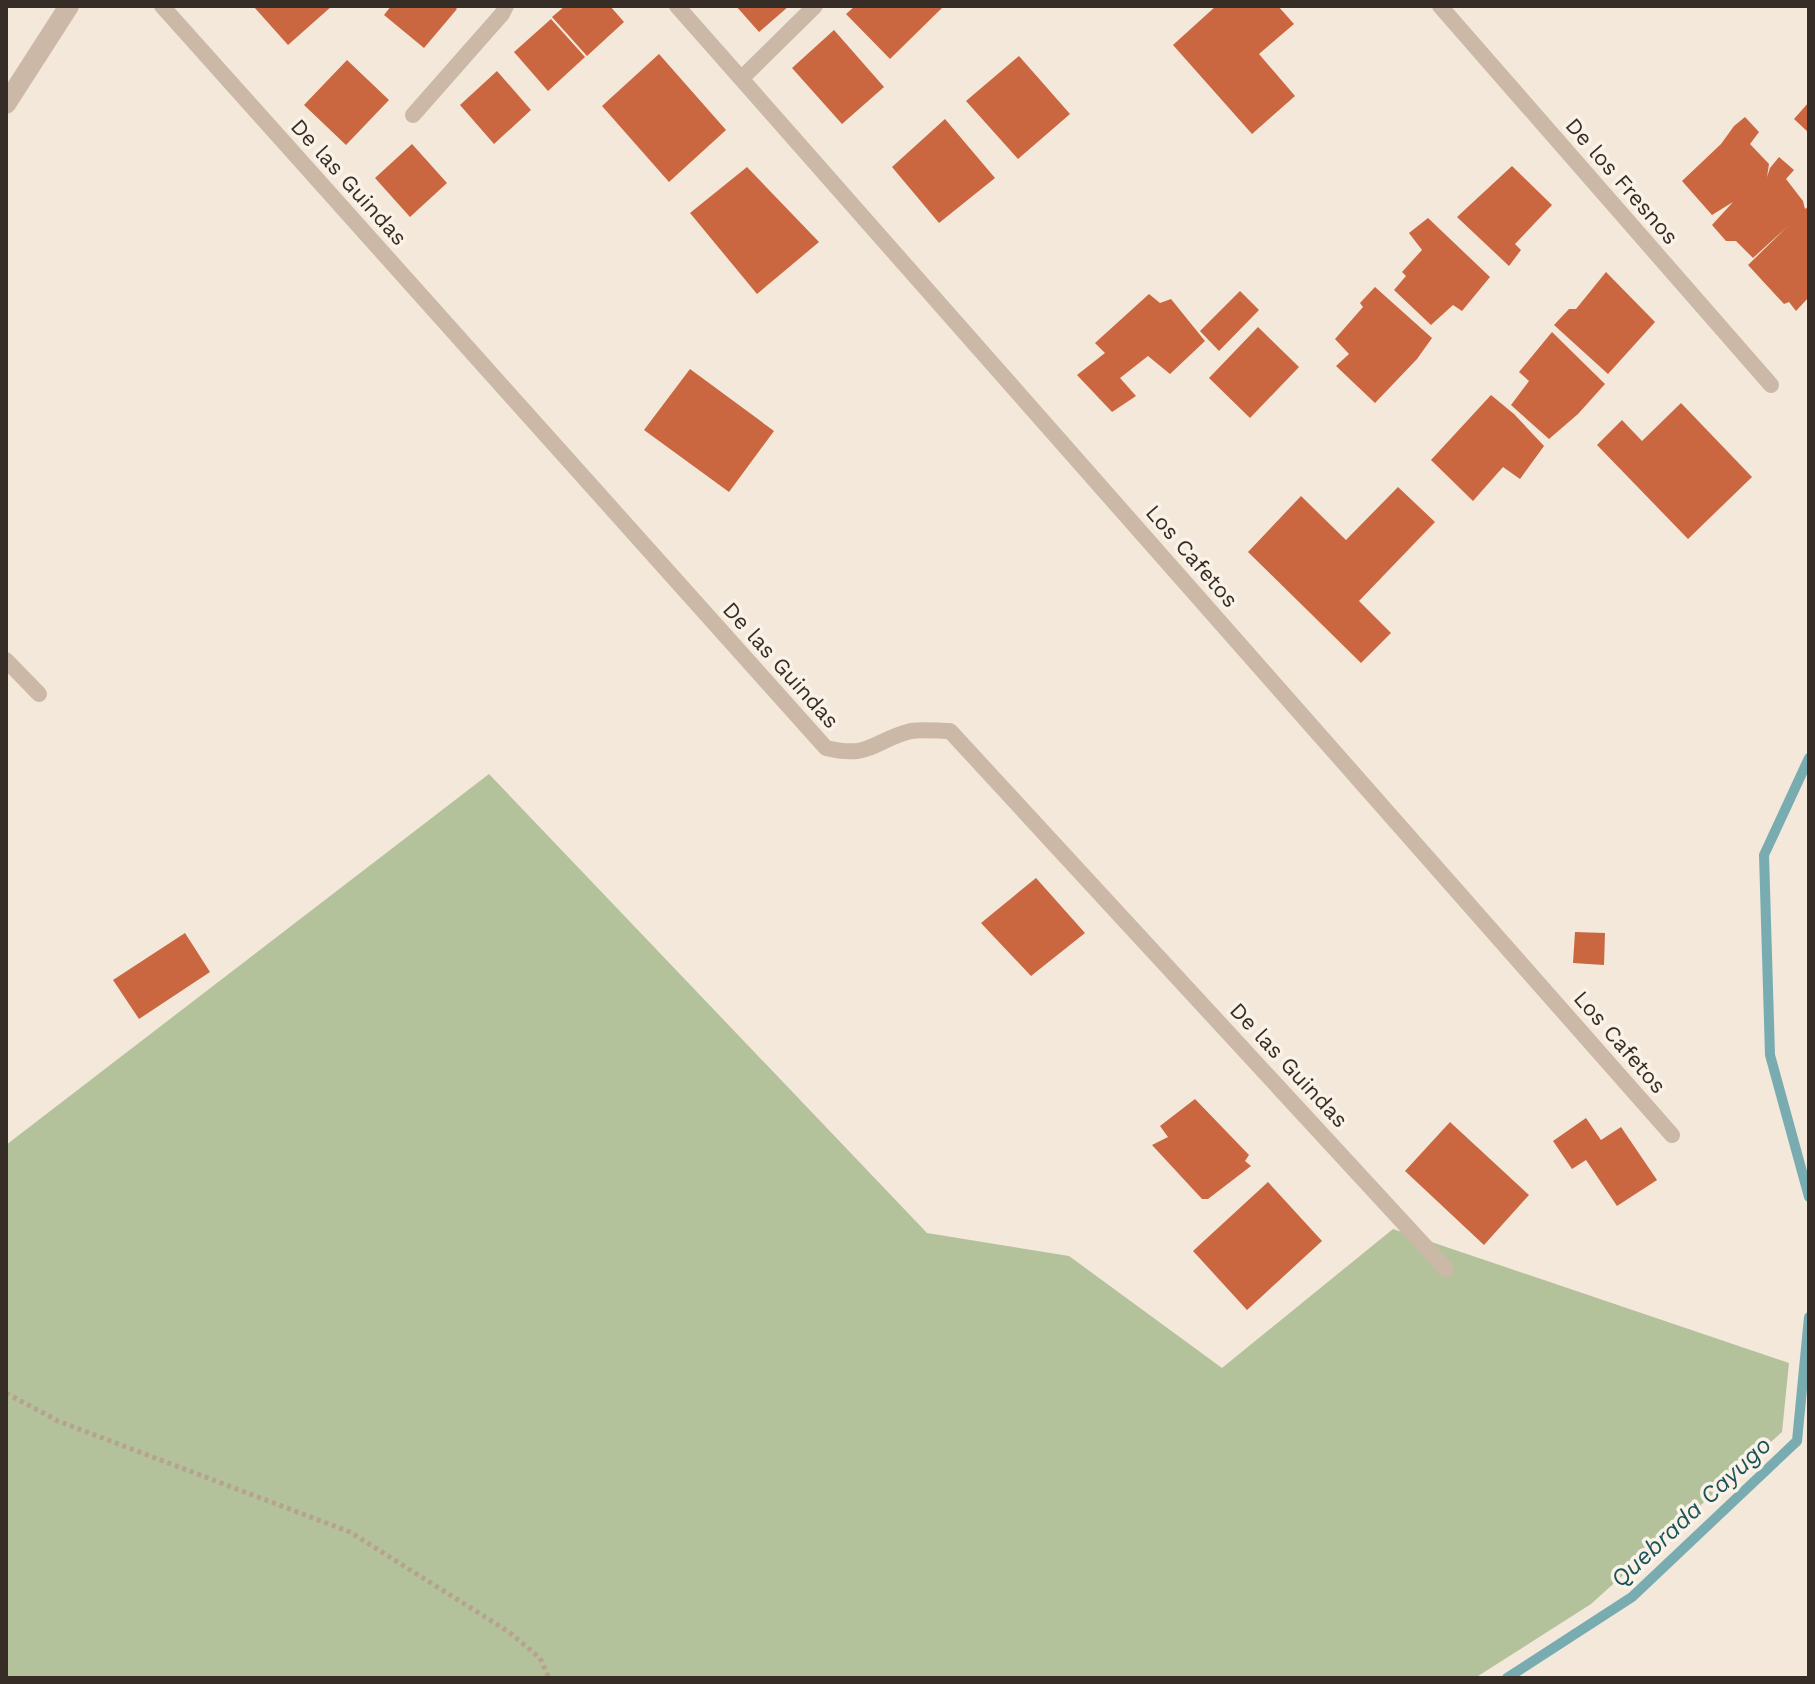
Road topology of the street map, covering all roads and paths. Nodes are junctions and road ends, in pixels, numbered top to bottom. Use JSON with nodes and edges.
{"nodes":[{"id":1,"x":69,"y":6,"type":"edge"},
{"id":2,"x":162,"y":6,"type":"edge"},
{"id":3,"x":506,"y":6,"type":"edge"},
{"id":4,"x":677,"y":6,"type":"edge"},
{"id":5,"x":815,"y":6,"type":"edge"},
{"id":6,"x":1440,"y":6,"type":"edge"},
{"id":7,"x":742,"y":78,"type":"junction"},
{"id":8,"x":6,"y":104,"type":"edge"},
{"id":9,"x":413,"y":115,"type":"dead end"},
{"id":10,"x":1771,"y":385,"type":"dead end"},
{"id":11,"x":6,"y":660,"type":"edge"},
{"id":12,"x":39,"y":694,"type":"dead end"},
{"id":13,"x":1672,"y":1135,"type":"dead end"},
{"id":14,"x":1446,"y":1269,"type":"dead end"},
{"id":15,"x":6,"y":1393,"type":"edge"},
{"id":16,"x":549,"y":1678,"type":"edge"}],
"edges":[{"from":1,"to":8,"type":"street"},
{"from":2,"to":14,"type":"lane","name":"De las Guindas"},
{"from":3,"to":9,"type":"lane"},
{"from":4,"to":7,"type":"lane","name":"Los Cafetos"},
{"from":5,"to":7,"type":"lane"},
{"from":6,"to":10,"type":"lane","name":"De los Fresnos"},
{"from":7,"to":13,"type":"lane","name":"Los Cafetos"},
{"from":11,"to":12,"type":"lane"},
{"from":15,"to":16,"type":"path"}]}
